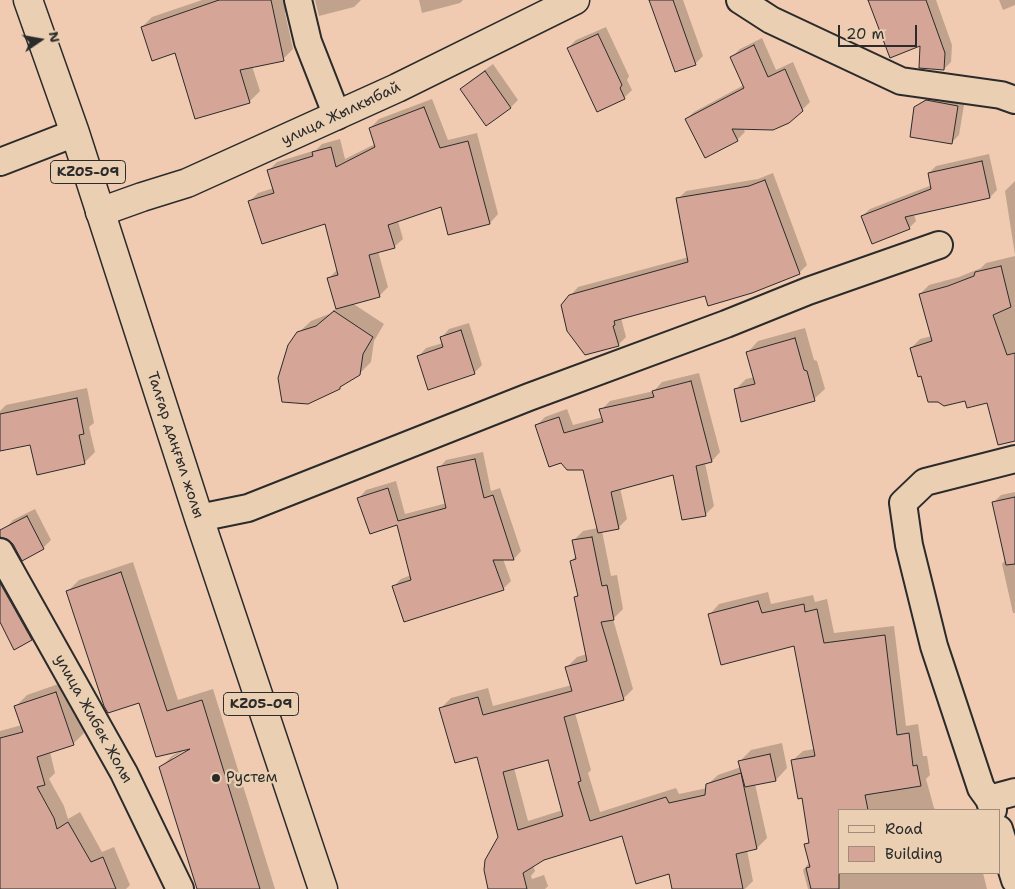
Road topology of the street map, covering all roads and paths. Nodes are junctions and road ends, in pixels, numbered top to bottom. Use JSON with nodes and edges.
{"nodes":[{"id":1,"x":28,"y":0,"type":"edge"},
{"id":2,"x":298,"y":0,"type":"edge"},
{"id":3,"x":575,"y":0,"type":"edge"},
{"id":4,"x":740,"y":0,"type":"edge"},
{"id":5,"x":541,"y":8,"type":"edge"},
{"id":6,"x":1015,"y":100,"type":"edge"},
{"id":7,"x":337,"y":116,"type":"junction"},
{"id":8,"x":75,"y":133,"type":"junction"},
{"id":9,"x":0,"y":162,"type":"edge"},
{"id":10,"x":100,"y":212,"type":"junction"},
{"id":11,"x":939,"y":245,"type":"dead end"},
{"id":12,"x":1015,"y":459,"type":"edge"},
{"id":13,"x":198,"y":518,"type":"junction"},
{"id":14,"x":0,"y":552,"type":"edge"},
{"id":15,"x":1015,"y":792,"type":"edge"},
{"id":16,"x":991,"y":805,"type":"edge"},
{"id":17,"x":1000,"y":832,"type":"edge"},
{"id":18,"x":1015,"y":880,"type":"edge"},
{"id":19,"x":180,"y":889,"type":"edge"},
{"id":20,"x":323,"y":889,"type":"edge"}],
"edges":[{"from":1,"to":8,"type":"main road","name":"Талғар даңғыл жолы","number":"KZ05-09"},
{"from":2,"to":7,"type":"street"},
{"from":3,"to":5,"type":"main road","name":"улица Жылкыбай"},
{"from":4,"to":6,"type":"street"},
{"from":5,"to":7,"type":"main road","name":"улица Жылкыбай"},
{"from":7,"to":10,"type":"main road","name":"улица Жылкыбай"},
{"from":8,"to":9,"type":"street"},
{"from":8,"to":10,"type":"main road","name":"Талғар даңғыл жолы","number":"KZ05-09"},
{"from":10,"to":13,"type":"main road","name":"Талғар даңғыл жолы","number":"KZ05-09"},
{"from":11,"to":13,"type":"street"},
{"from":12,"to":16,"type":"street"},
{"from":13,"to":20,"type":"main road","name":"Талғар даңғыл жолы","number":"KZ05-09"},
{"from":14,"to":19,"type":"street","name":"улица Жибек Жолы"},
{"from":15,"to":16,"type":"street"},
{"from":17,"to":18,"type":"street"}]}
